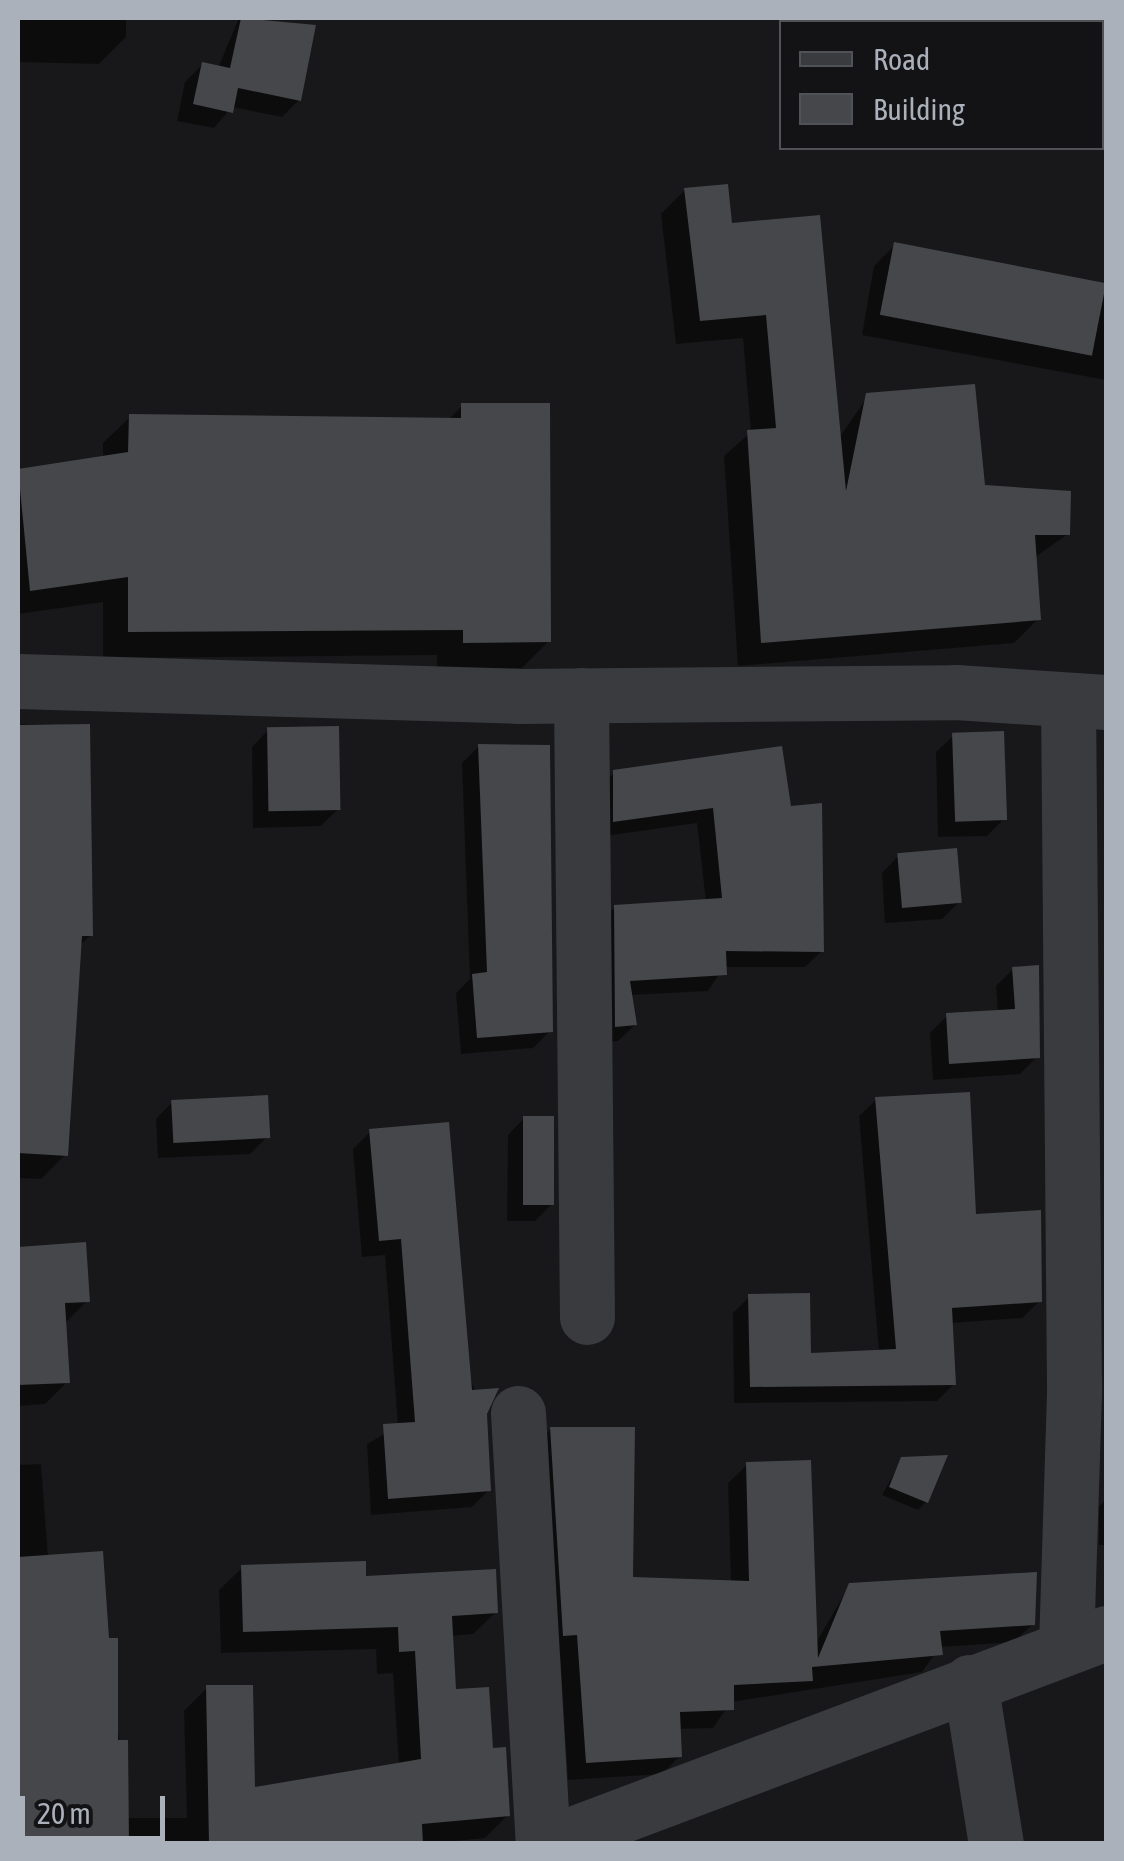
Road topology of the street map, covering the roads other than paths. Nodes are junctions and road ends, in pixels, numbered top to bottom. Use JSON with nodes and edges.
{"nodes":[{"id":1,"x":18,"y":681,"type":"edge"},
{"id":2,"x":582,"y":695,"type":"junction"},
{"id":3,"x":1087,"y":703,"type":"edge"},
{"id":4,"x":586,"y":1317,"type":"dead end"},
{"id":5,"x":518,"y":1413,"type":"dead end"},
{"id":6,"x":1086,"y":1640,"type":"edge"},
{"id":7,"x":970,"y":1682,"type":"junction"},
{"id":8,"x":544,"y":1844,"type":"edge"},
{"id":9,"x":996,"y":1844,"type":"edge"}],
"edges":[{"from":1,"to":2,"type":"street"},
{"from":2,"to":3,"type":"street"},
{"from":2,"to":4,"type":"street"},
{"from":3,"to":6,"type":"street"},
{"from":5,"to":8,"type":"street"},
{"from":6,"to":7,"type":"street"},
{"from":7,"to":8,"type":"street"},
{"from":7,"to":9,"type":"street"}]}
